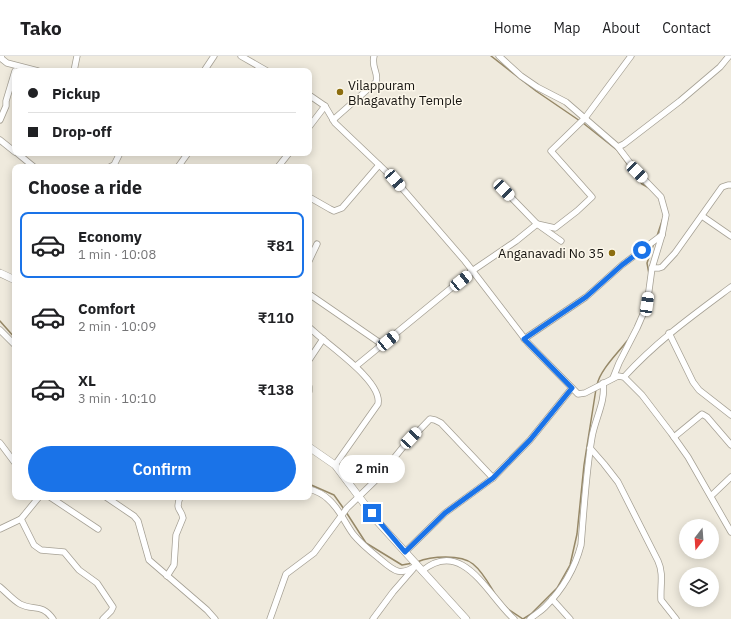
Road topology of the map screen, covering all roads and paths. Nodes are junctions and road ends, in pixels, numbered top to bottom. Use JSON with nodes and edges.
{"nodes":[{"id":1,"x":1,"y":56,"type":"edge"},
{"id":2,"x":78,"y":56,"type":"edge"},
{"id":3,"x":214,"y":56,"type":"edge"},
{"id":4,"x":241,"y":56,"type":"edge"},
{"id":5,"x":374,"y":56,"type":"edge"},
{"id":6,"x":499,"y":56,"type":"edge"},
{"id":7,"x":632,"y":56,"type":"edge"},
{"id":8,"x":729,"y":56,"type":"edge"},
{"id":9,"x":14,"y":68,"type":"edge"},
{"id":10,"x":75,"y":68,"type":"edge"},
{"id":11,"x":206,"y":68,"type":"edge"},
{"id":12,"x":262,"y":68,"type":"edge"},
{"id":13,"x":12,"y":82,"type":"edge"},
{"id":14,"x":312,"y":97,"type":"edge"},
{"id":15,"x":325,"y":106,"type":"junction"},
{"id":16,"x":585,"y":118,"type":"junction"},
{"id":17,"x":0,"y":120,"type":"edge"},
{"id":18,"x":333,"y":120,"type":"junction"},
{"id":19,"x":312,"y":123,"type":"edge"},
{"id":20,"x":0,"y":140,"type":"edge"},
{"id":21,"x":618,"y":147,"type":"junction"},
{"id":22,"x":12,"y":149,"type":"edge"},
{"id":23,"x":21,"y":156,"type":"edge"},
{"id":24,"x":287,"y":156,"type":"edge"},
{"id":25,"x":30,"y":164,"type":"edge"},
{"id":26,"x":280,"y":164,"type":"edge"},
{"id":27,"x":379,"y":164,"type":"junction"},
{"id":28,"x":731,"y":185,"type":"edge"},
{"id":29,"x":504,"y":190,"type":"dead end"},
{"id":30,"x":312,"y":199,"type":"edge"},
{"id":31,"x":702,"y":216,"type":"junction"},
{"id":32,"x":537,"y":224,"type":"junction"},
{"id":33,"x":662,"y":235,"type":"junction"},
{"id":34,"x":731,"y":236,"type":"edge"},
{"id":35,"x":561,"y":241,"type":"dead end"},
{"id":36,"x":317,"y":244,"type":"dead end"},
{"id":37,"x":312,"y":255,"type":"edge"},
{"id":38,"x":652,"y":268,"type":"junction"},
{"id":39,"x":472,"y":271,"type":"junction"},
{"id":40,"x":0,"y":273,"type":"edge"},
{"id":41,"x":12,"y":279,"type":"edge"},
{"id":42,"x":731,"y":287,"type":"edge"},
{"id":43,"x":312,"y":296,"type":"edge"},
{"id":44,"x":0,"y":330,"type":"edge"},
{"id":45,"x":312,"y":330,"type":"edge"},
{"id":46,"x":669,"y":333,"type":"junction"},
{"id":47,"x":323,"y":339,"type":"junction"},
{"id":48,"x":524,"y":339,"type":"junction"},
{"id":49,"x":12,"y":342,"type":"edge"},
{"id":50,"x":383,"y":345,"type":"junction"},
{"id":51,"x":312,"y":356,"type":"edge"},
{"id":52,"x":356,"y":366,"type":"junction"},
{"id":53,"x":624,"y":377,"type":"junction"},
{"id":54,"x":613,"y":378,"type":"junction"},
{"id":55,"x":603,"y":385,"type":"junction"},
{"id":56,"x":572,"y":388,"type":"junction"},
{"id":57,"x":731,"y":415,"type":"edge"},
{"id":58,"x":674,"y":436,"type":"junction"},
{"id":59,"x":0,"y":443,"type":"edge"},
{"id":60,"x":731,"y":445,"type":"edge"},
{"id":61,"x":590,"y":448,"type":"junction"},
{"id":62,"x":312,"y":449,"type":"edge"},
{"id":63,"x":12,"y":459,"type":"edge"},
{"id":64,"x":335,"y":465,"type":"junction"},
{"id":65,"x":731,"y":477,"type":"edge"},
{"id":66,"x":493,"y":478,"type":"junction"},
{"id":67,"x":312,"y":490,"type":"edge"},
{"id":68,"x":359,"y":496,"type":"junction"},
{"id":69,"x":711,"y":496,"type":"junction"},
{"id":70,"x":37,"y":500,"type":"edge"},
{"id":71,"x":54,"y":500,"type":"edge"},
{"id":72,"x":110,"y":500,"type":"edge"},
{"id":73,"x":179,"y":500,"type":"edge"},
{"id":74,"x":342,"y":515,"type":"junction"},
{"id":75,"x":21,"y":519,"type":"junction"},
{"id":76,"x":98,"y":529,"type":"dead end"},
{"id":77,"x":0,"y":530,"type":"edge"},
{"id":78,"x":731,"y":532,"type":"edge"},
{"id":79,"x":405,"y":552,"type":"junction"},
{"id":80,"x":416,"y":566,"type":"junction"},
{"id":81,"x":167,"y":576,"type":"junction"},
{"id":82,"x":0,"y":587,"type":"edge"},
{"id":83,"x":552,"y":599,"type":"junction"},
{"id":84,"x":53,"y":619,"type":"edge"},
{"id":85,"x":103,"y":619,"type":"edge"},
{"id":86,"x":215,"y":619,"type":"edge"},
{"id":87,"x":270,"y":619,"type":"edge"},
{"id":88,"x":373,"y":619,"type":"edge"},
{"id":89,"x":466,"y":619,"type":"edge"},
{"id":90,"x":514,"y":619,"type":"edge"},
{"id":91,"x":530,"y":619,"type":"edge"},
{"id":92,"x":570,"y":619,"type":"edge"},
{"id":93,"x":676,"y":619,"type":"edge"}],
"edges":[{"from":1,"to":9,"type":"street"},
{"from":2,"to":10,"type":"street"},
{"from":3,"to":11,"type":"street"},
{"from":4,"to":12,"type":"street"},
{"from":5,"to":18,"type":"street"},
{"from":6,"to":16,"type":"street"},
{"from":7,"to":16,"type":"street"},
{"from":8,"to":21,"type":"street"},
{"from":13,"to":17,"type":"street"},
{"from":14,"to":15,"type":"street"},
{"from":15,"to":18,"type":"street"},
{"from":15,"to":19,"type":"street"},
{"from":16,"to":21,"type":"street"},
{"from":16,"to":32,"type":"street"},
{"from":18,"to":27,"type":"street"},
{"from":20,"to":22,"type":"street"},
{"from":21,"to":33,"type":"street"},
{"from":23,"to":25,"type":"street"},
{"from":24,"to":26,"type":"street"},
{"from":27,"to":30,"type":"street"},
{"from":27,"to":39,"type":"street"},
{"from":28,"to":31,"type":"street"},
{"from":29,"to":32,"type":"street"},
{"from":31,"to":34,"type":"street"},
{"from":31,"to":38,"type":"street"},
{"from":32,"to":35,"type":"street"},
{"from":32,"to":39,"type":"street"},
{"from":33,"to":38,"type":"street"},
{"from":33,"to":48,"type":"street"},
{"from":36,"to":37,"type":"street"},
{"from":38,"to":54,"type":"street"},
{"from":39,"to":48,"type":"street"},
{"from":39,"to":50,"type":"street"},
{"from":40,"to":41,"type":"street"},
{"from":42,"to":46,"type":"street"},
{"from":43,"to":50,"type":"street"},
{"from":44,"to":49,"type":"street"},
{"from":45,"to":47,"type":"street"},
{"from":46,"to":53,"type":"street"},
{"from":46,"to":57,"type":"street"},
{"from":47,"to":51,"type":"street"},
{"from":47,"to":52,"type":"street"},
{"from":48,"to":56,"type":"street"},
{"from":50,"to":52,"type":"street"},
{"from":52,"to":64,"type":"street"},
{"from":53,"to":54,"type":"street"},
{"from":53,"to":58,"type":"street"},
{"from":54,"to":55,"type":"street"},
{"from":55,"to":56,"type":"street"},
{"from":55,"to":61,"type":"street"},
{"from":56,"to":66,"type":"street"},
{"from":58,"to":60,"type":"street"},
{"from":58,"to":69,"type":"street"},
{"from":59,"to":63,"type":"street"},
{"from":61,"to":83,"type":"street"},
{"from":61,"to":93,"type":"street"},
{"from":62,"to":64,"type":"street"},
{"from":64,"to":68,"type":"street"},
{"from":65,"to":69,"type":"street"},
{"from":66,"to":68,"type":"street"},
{"from":66,"to":79,"type":"street"},
{"from":67,"to":74,"type":"street"},
{"from":68,"to":74,"type":"street"},
{"from":68,"to":79,"type":"street"},
{"from":69,"to":78,"type":"street"},
{"from":70,"to":75,"type":"street"},
{"from":71,"to":76,"type":"street"},
{"from":72,"to":81,"type":"street"},
{"from":73,"to":81,"type":"street"},
{"from":74,"to":80,"type":"street"},
{"from":74,"to":87,"type":"street"},
{"from":75,"to":77,"type":"street"},
{"from":75,"to":85,"type":"street"},
{"from":79,"to":80,"type":"street"},
{"from":80,"to":88,"type":"street"},
{"from":80,"to":89,"type":"street"},
{"from":80,"to":90,"type":"street"},
{"from":81,"to":86,"type":"street"},
{"from":82,"to":84,"type":"street"},
{"from":83,"to":91,"type":"street"},
{"from":83,"to":92,"type":"street"}]}
